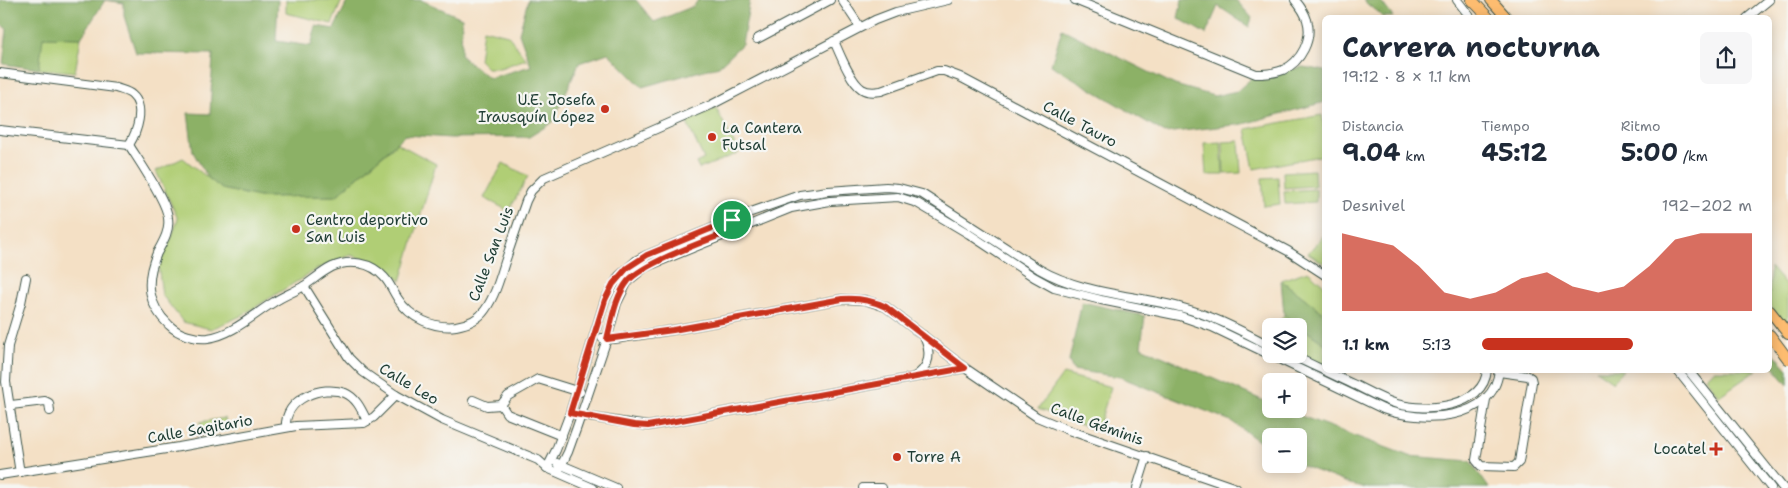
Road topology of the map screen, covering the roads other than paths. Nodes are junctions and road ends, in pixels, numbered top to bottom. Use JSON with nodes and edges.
{"nodes":[{"id":1,"x":830,"y":0,"type":"edge"},
{"id":2,"x":842,"y":0,"type":"edge"},
{"id":3,"x":948,"y":0,"type":"edge"},
{"id":4,"x":1075,"y":0,"type":"edge"},
{"id":5,"x":1296,"y":0,"type":"edge"},
{"id":6,"x":1457,"y":0,"type":"edge"},
{"id":7,"x":1472,"y":0,"type":"edge"},
{"id":8,"x":1491,"y":0,"type":"edge"},
{"id":9,"x":1769,"y":0,"type":"edge"},
{"id":10,"x":1469,"y":15,"type":"edge"},
{"id":11,"x":1486,"y":15,"type":"edge"},
{"id":12,"x":1504,"y":15,"type":"edge"},
{"id":13,"x":1750,"y":15,"type":"edge"},
{"id":14,"x":860,"y":27,"type":"junction"},
{"id":15,"x":757,"y":39,"type":"dead end"},
{"id":16,"x":834,"y":41,"type":"junction"},
{"id":17,"x":0,"y":74,"type":"edge"},
{"id":18,"x":0,"y":130,"type":"edge"},
{"id":19,"x":129,"y":145,"type":"junction"},
{"id":20,"x":732,"y":220,"type":"junction"},
{"id":21,"x":736,"y":229,"type":"junction"},
{"id":22,"x":1322,"y":273,"type":"edge"},
{"id":23,"x":26,"y":278,"type":"dead end"},
{"id":24,"x":304,"y":286,"type":"junction"},
{"id":25,"x":1772,"y":314,"type":"edge"},
{"id":26,"x":922,"y":334,"type":"junction"},
{"id":27,"x":1788,"y":334,"type":"edge"},
{"id":28,"x":595,"y":336,"type":"junction"},
{"id":29,"x":1772,"y":338,"type":"edge"},
{"id":30,"x":607,"y":339,"type":"junction"},
{"id":31,"x":1262,"y":342,"type":"edge"},
{"id":32,"x":1788,"y":359,"type":"edge"},
{"id":33,"x":1307,"y":362,"type":"edge"},
{"id":34,"x":965,"y":368,"type":"junction"},
{"id":35,"x":1322,"y":369,"type":"edge"},
{"id":36,"x":1329,"y":373,"type":"edge"},
{"id":37,"x":1487,"y":373,"type":"edge"},
{"id":38,"x":1498,"y":373,"type":"edge"},
{"id":39,"x":1511,"y":373,"type":"edge"},
{"id":40,"x":1679,"y":373,"type":"edge"},
{"id":41,"x":1691,"y":373,"type":"edge"},
{"id":42,"x":912,"y":378,"type":"junction"},
{"id":43,"x":576,"y":390,"type":"junction"},
{"id":44,"x":587,"y":394,"type":"junction"},
{"id":45,"x":396,"y":396,"type":"junction"},
{"id":46,"x":1711,"y":396,"type":"junction"},
{"id":47,"x":1486,"y":399,"type":"junction"},
{"id":48,"x":473,"y":400,"type":"dead end"},
{"id":49,"x":1702,"y":402,"type":"junction"},
{"id":50,"x":10,"y":405,"type":"junction"},
{"id":51,"x":501,"y":405,"type":"junction"},
{"id":52,"x":50,"y":411,"type":"dead end"},
{"id":53,"x":570,"y":413,"type":"junction"},
{"id":54,"x":580,"y":416,"type":"junction"},
{"id":55,"x":367,"y":421,"type":"junction"},
{"id":56,"x":566,"y":424,"type":"junction"},
{"id":57,"x":286,"y":427,"type":"junction"},
{"id":58,"x":577,"y":427,"type":"junction"},
{"id":59,"x":562,"y":436,"type":"junction"},
{"id":60,"x":556,"y":450,"type":"junction"},
{"id":61,"x":568,"y":452,"type":"junction"},
{"id":62,"x":1147,"y":456,"type":"junction"},
{"id":63,"x":549,"y":464,"type":"junction"},
{"id":64,"x":560,"y":468,"type":"junction"},
{"id":65,"x":21,"y":472,"type":"junction"},
{"id":66,"x":0,"y":475,"type":"edge"},
{"id":67,"x":593,"y":488,"type":"edge"},
{"id":68,"x":616,"y":488,"type":"edge"},
{"id":69,"x":863,"y":488,"type":"edge"},
{"id":70,"x":882,"y":488,"type":"edge"},
{"id":71,"x":1137,"y":488,"type":"edge"},
{"id":72,"x":1236,"y":488,"type":"edge"},
{"id":73,"x":1771,"y":488,"type":"edge"},
{"id":74,"x":1783,"y":488,"type":"edge"}],
"edges":[{"from":1,"to":15,"type":"street"},
{"from":2,"to":14,"type":"street"},
{"from":3,"to":14,"type":"street","name":"Calle San Luis"},
{"from":4,"to":5,"type":"street"},
{"from":6,"to":10,"type":"street"},
{"from":7,"to":11,"type":"main road"},
{"from":8,"to":12,"type":"main road"},
{"from":9,"to":13,"type":"street"},
{"from":14,"to":16,"type":"street","name":"Calle San Luis"},
{"from":16,"to":22,"type":"street","name":"Calle Tauro"},
{"from":16,"to":24,"type":"street","name":"Calle San Luis"},
{"from":17,"to":19,"type":"street"},
{"from":18,"to":19,"type":"street"},
{"from":19,"to":24,"type":"street","name":"Calle San Luis"},
{"from":20,"to":21,"type":"street"},
{"from":20,"to":28,"type":"street"},
{"from":20,"to":31,"type":"street"},
{"from":21,"to":30,"type":"street"},
{"from":21,"to":47,"type":"street"},
{"from":23,"to":50,"type":"street"},
{"from":24,"to":45,"type":"street","name":"Calle Leo"},
{"from":25,"to":27,"type":"main road"},
{"from":26,"to":30,"type":"street","name":"Calle Géminis"},
{"from":26,"to":34,"type":"street","name":"Calle Géminis"},
{"from":26,"to":42,"type":"street"},
{"from":28,"to":30,"type":"street","name":"Calle Géminis"},
{"from":28,"to":43,"type":"street"},
{"from":29,"to":32,"type":"main road"},
{"from":30,"to":44,"type":"street"},
{"from":33,"to":35,"type":"street"},
{"from":34,"to":42,"type":"street"},
{"from":34,"to":62,"type":"street","name":"Calle Géminis"},
{"from":36,"to":37,"type":"street"},
{"from":38,"to":47,"type":"street"},
{"from":39,"to":47,"type":"street"},
{"from":40,"to":49,"type":"street"},
{"from":41,"to":46,"type":"street"},
{"from":42,"to":54,"type":"street"},
{"from":43,"to":44,"type":"street"},
{"from":43,"to":51,"type":"street"},
{"from":43,"to":53,"type":"street"},
{"from":44,"to":54,"type":"street"},
{"from":45,"to":55,"type":"street"},
{"from":45,"to":63,"type":"street","name":"Calle Leo"},
{"from":46,"to":49,"type":"street"},
{"from":46,"to":74,"type":"street"},
{"from":48,"to":51,"type":"street"},
{"from":49,"to":73,"type":"street"},
{"from":50,"to":52,"type":"street"},
{"from":50,"to":65,"type":"street"},
{"from":51,"to":59,"type":"street"},
{"from":53,"to":54,"type":"street"},
{"from":53,"to":56,"type":"street"},
{"from":54,"to":58,"type":"street"},
{"from":55,"to":57,"type":"street","name":"Calle Sagitario"},
{"from":55,"to":57,"type":"street"},
{"from":56,"to":58,"type":"street"},
{"from":56,"to":59,"type":"street"},
{"from":57,"to":65,"type":"street","name":"Calle Sagitario"},
{"from":58,"to":61,"type":"street"},
{"from":59,"to":60,"type":"street"},
{"from":60,"to":61,"type":"street"},
{"from":60,"to":63,"type":"street"},
{"from":61,"to":64,"type":"street"},
{"from":62,"to":71,"type":"street"},
{"from":62,"to":72,"type":"street","name":"Calle Géminis"},
{"from":63,"to":64,"type":"street"},
{"from":64,"to":67,"type":"street"},
{"from":64,"to":68,"type":"street"},
{"from":65,"to":66,"type":"street","name":"Calle Sagitario"},
{"from":69,"to":70,"type":"street"}]}
